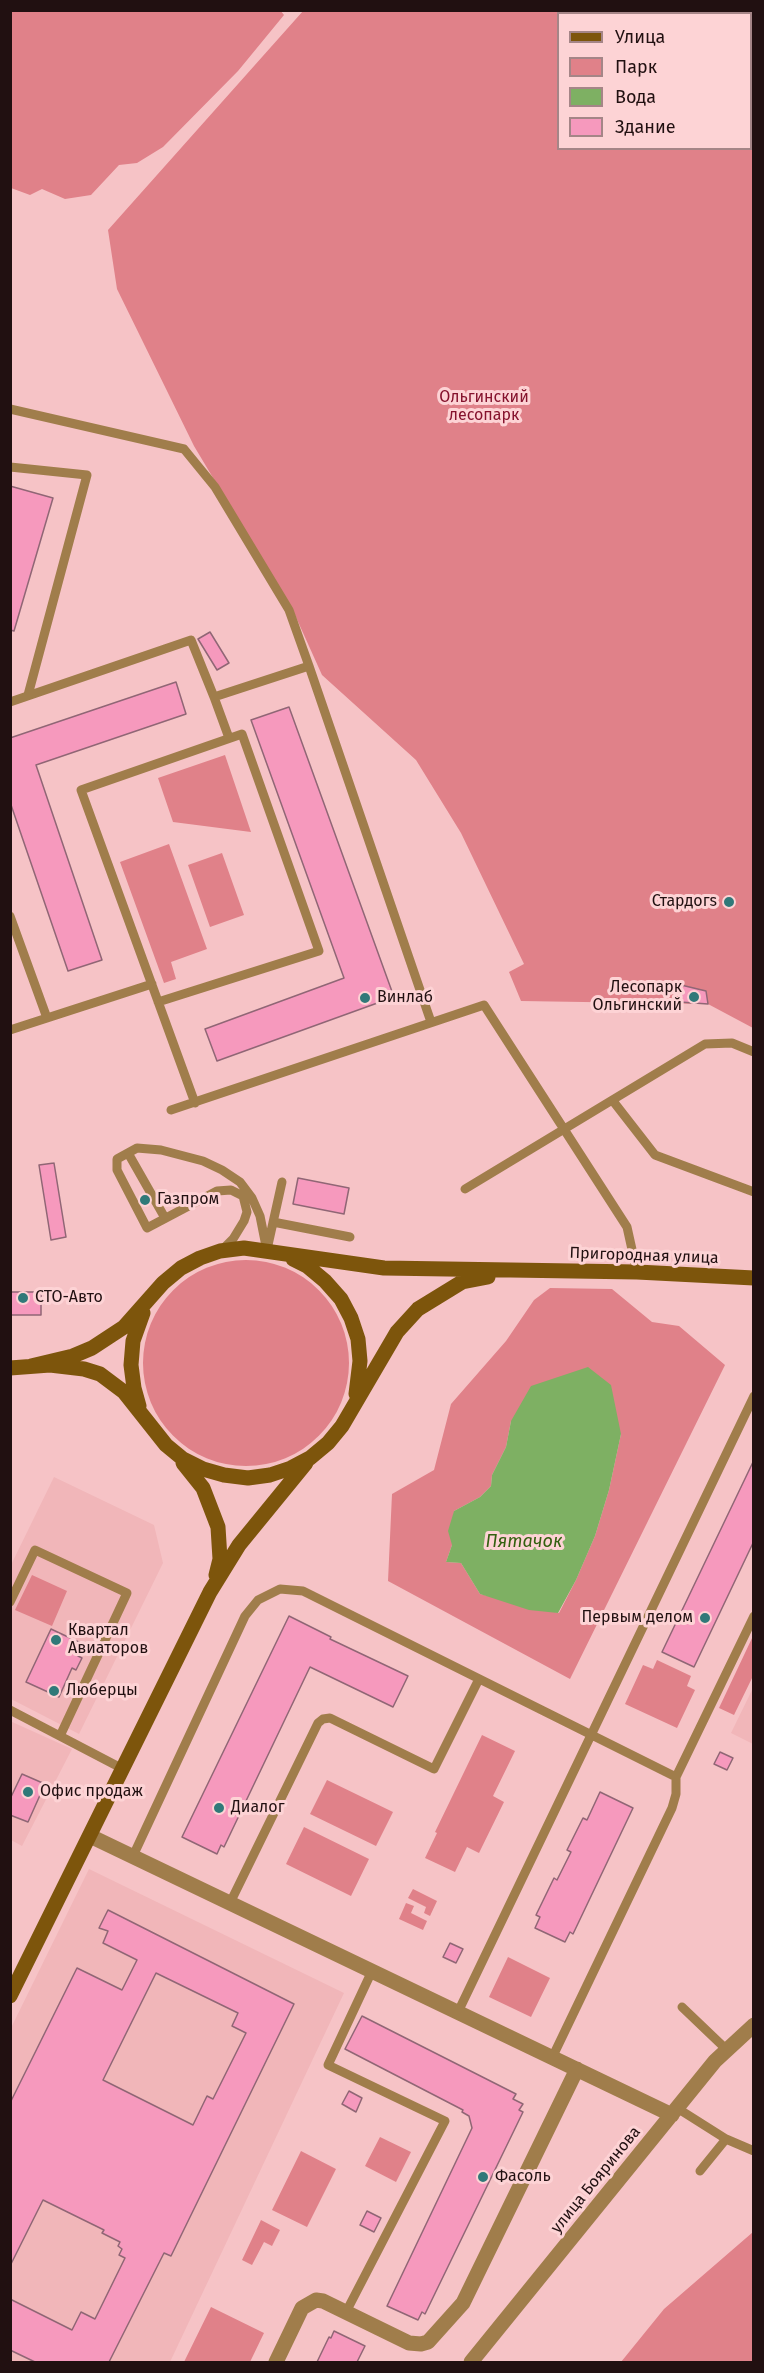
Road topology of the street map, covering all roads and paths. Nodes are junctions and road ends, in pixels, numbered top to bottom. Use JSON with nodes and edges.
{"nodes":[{"id":1,"x":10,"y":409,"type":"edge"},
{"id":2,"x":10,"y":467,"type":"edge"},
{"id":3,"x":309,"y":666,"type":"junction"},
{"id":4,"x":28,"y":695,"type":"junction"},
{"id":5,"x":214,"y":697,"type":"junction"},
{"id":6,"x":10,"y":702,"type":"edge"},
{"id":7,"x":229,"y":738,"type":"junction"},
{"id":8,"x":10,"y":916,"type":"edge"},
{"id":9,"x":152,"y":984,"type":"junction"},
{"id":10,"x":158,"y":1002,"type":"junction"},
{"id":11,"x":47,"y":1018,"type":"junction"},
{"id":12,"x":431,"y":1022,"type":"junction"},
{"id":13,"x":10,"y":1030,"type":"edge"},
{"id":14,"x":753,"y":1052,"type":"edge"},
{"id":15,"x":613,"y":1101,"type":"junction"},
{"id":16,"x":195,"y":1102,"type":"junction"},
{"id":17,"x":171,"y":1110,"type":"dead end"},
{"id":18,"x":563,"y":1129,"type":"junction"},
{"id":19,"x":128,"y":1153,"type":"junction"},
{"id":20,"x":282,"y":1182,"type":"dead end"},
{"id":21,"x":465,"y":1189,"type":"dead end"},
{"id":22,"x":753,"y":1192,"type":"edge"},
{"id":23,"x":165,"y":1218,"type":"junction"},
{"id":24,"x":273,"y":1222,"type":"junction"},
{"id":25,"x":350,"y":1237,"type":"dead end"},
{"id":26,"x":220,"y":1251,"type":"junction"},
{"id":27,"x":267,"y":1251,"type":"junction"},
{"id":28,"x":533,"y":1272,"type":"junction"},
{"id":29,"x":637,"y":1272,"type":"junction"},
{"id":30,"x":753,"y":1278,"type":"edge"},
{"id":31,"x":150,"y":1300,"type":"junction"},
{"id":32,"x":31,"y":1366,"type":"junction"},
{"id":33,"x":10,"y":1368,"type":"edge"},
{"id":34,"x":753,"y":1396,"type":"edge"},
{"id":35,"x":352,"y":1405,"type":"junction"},
{"id":36,"x":151,"y":1427,"type":"junction"},
{"id":37,"x":166,"y":1445,"type":"junction"},
{"id":38,"x":310,"y":1458,"type":"junction"},
{"id":39,"x":210,"y":1592,"type":"junction"},
{"id":40,"x":10,"y":1602,"type":"edge"},
{"id":41,"x":753,"y":1616,"type":"edge"},
{"id":42,"x":479,"y":1679,"type":"junction"},
{"id":43,"x":10,"y":1710,"type":"edge"},
{"id":44,"x":591,"y":1735,"type":"junction"},
{"id":45,"x":60,"y":1736,"type":"junction"},
{"id":46,"x":123,"y":1769,"type":"junction"},
{"id":47,"x":676,"y":1777,"type":"junction"},
{"id":48,"x":90,"y":1836,"type":"junction"},
{"id":49,"x":132,"y":1856,"type":"junction"},
{"id":50,"x":230,"y":1903,"type":"junction"},
{"id":51,"x":372,"y":1971,"type":"junction"},
{"id":52,"x":10,"y":1996,"type":"edge"},
{"id":53,"x":682,"y":2007,"type":"dead end"},
{"id":54,"x":458,"y":2013,"type":"junction"},
{"id":55,"x":753,"y":2025,"type":"edge"},
{"id":56,"x":727,"y":2050,"type":"junction"},
{"id":57,"x":552,"y":2058,"type":"junction"},
{"id":58,"x":576,"y":2069,"type":"junction"},
{"id":59,"x":675,"y":2112,"type":"junction"},
{"id":60,"x":726,"y":2139,"type":"junction"},
{"id":61,"x":753,"y":2151,"type":"edge"},
{"id":62,"x":700,"y":2171,"type":"dead end"},
{"id":63,"x":346,"y":2312,"type":"junction"},
{"id":64,"x":276,"y":2362,"type":"edge"},
{"id":65,"x":471,"y":2362,"type":"edge"}],
"edges":[{"from":1,"to":3,"type":"lane"},
{"from":2,"to":4,"type":"lane"},
{"from":3,"to":5,"type":"lane"},
{"from":3,"to":12,"type":"lane"},
{"from":4,"to":5,"type":"lane"},
{"from":4,"to":6,"type":"lane"},
{"from":5,"to":7,"type":"lane"},
{"from":7,"to":9,"type":"lane"},
{"from":7,"to":10,"type":"lane"},
{"from":8,"to":11,"type":"lane"},
{"from":9,"to":10,"type":"lane"},
{"from":9,"to":11,"type":"lane"},
{"from":10,"to":16,"type":"lane"},
{"from":11,"to":13,"type":"lane"},
{"from":12,"to":16,"type":"lane"},
{"from":12,"to":18,"type":"lane"},
{"from":14,"to":15,"type":"lane"},
{"from":15,"to":18,"type":"lane"},
{"from":15,"to":22,"type":"lane"},
{"from":16,"to":17,"type":"lane"},
{"from":18,"to":21,"type":"lane"},
{"from":18,"to":29,"type":"lane"},
{"from":19,"to":23,"type":"lane"},
{"from":19,"to":23,"type":"lane"},
{"from":19,"to":27,"type":"lane"},
{"from":20,"to":24,"type":"lane"},
{"from":23,"to":26,"type":"lane"},
{"from":24,"to":25,"type":"lane"},
{"from":24,"to":27,"type":"lane"},
{"from":26,"to":27,"type":"main road"},
{"from":26,"to":31,"type":"main road"},
{"from":27,"to":28,"type":"main road"},
{"from":27,"to":35,"type":"main road"},
{"from":28,"to":29,"type":"main road","name":"Пригородная улица"},
{"from":28,"to":35,"type":"main road"},
{"from":29,"to":30,"type":"main road","name":"Пригородная улица"},
{"from":31,"to":32,"type":"main road"},
{"from":31,"to":36,"type":"main road"},
{"from":32,"to":33,"type":"main road"},
{"from":32,"to":36,"type":"main road"},
{"from":34,"to":44,"type":"lane"},
{"from":35,"to":38,"type":"main road"},
{"from":36,"to":37,"type":"main road"},
{"from":37,"to":38,"type":"main road"},
{"from":37,"to":39,"type":"main road"},
{"from":38,"to":39,"type":"main road"},
{"from":39,"to":46,"type":"main road"},
{"from":40,"to":45,"type":"lane"},
{"from":41,"to":47,"type":"lane"},
{"from":42,"to":44,"type":"lane"},
{"from":42,"to":49,"type":"lane"},
{"from":42,"to":50,"type":"lane"},
{"from":43,"to":45,"type":"lane"},
{"from":44,"to":47,"type":"lane"},
{"from":44,"to":54,"type":"lane"},
{"from":45,"to":46,"type":"lane"},
{"from":46,"to":48,"type":"main road"},
{"from":47,"to":57,"type":"lane"},
{"from":48,"to":49,"type":"street"},
{"from":48,"to":52,"type":"main road"},
{"from":49,"to":50,"type":"street"},
{"from":50,"to":51,"type":"street"},
{"from":51,"to":54,"type":"street"},
{"from":51,"to":63,"type":"lane"},
{"from":53,"to":56,"type":"lane"},
{"from":54,"to":57,"type":"street"},
{"from":55,"to":56,"type":"street","name":"улица Бояринова"},
{"from":56,"to":59,"type":"street","name":"улица Бояринова"},
{"from":57,"to":58,"type":"street"},
{"from":58,"to":59,"type":"street"},
{"from":58,"to":63,"type":"street"},
{"from":59,"to":60,"type":"lane"},
{"from":59,"to":65,"type":"street","name":"улица Бояринова"},
{"from":60,"to":61,"type":"lane"},
{"from":60,"to":62,"type":"lane"},
{"from":63,"to":64,"type":"street"}]}
